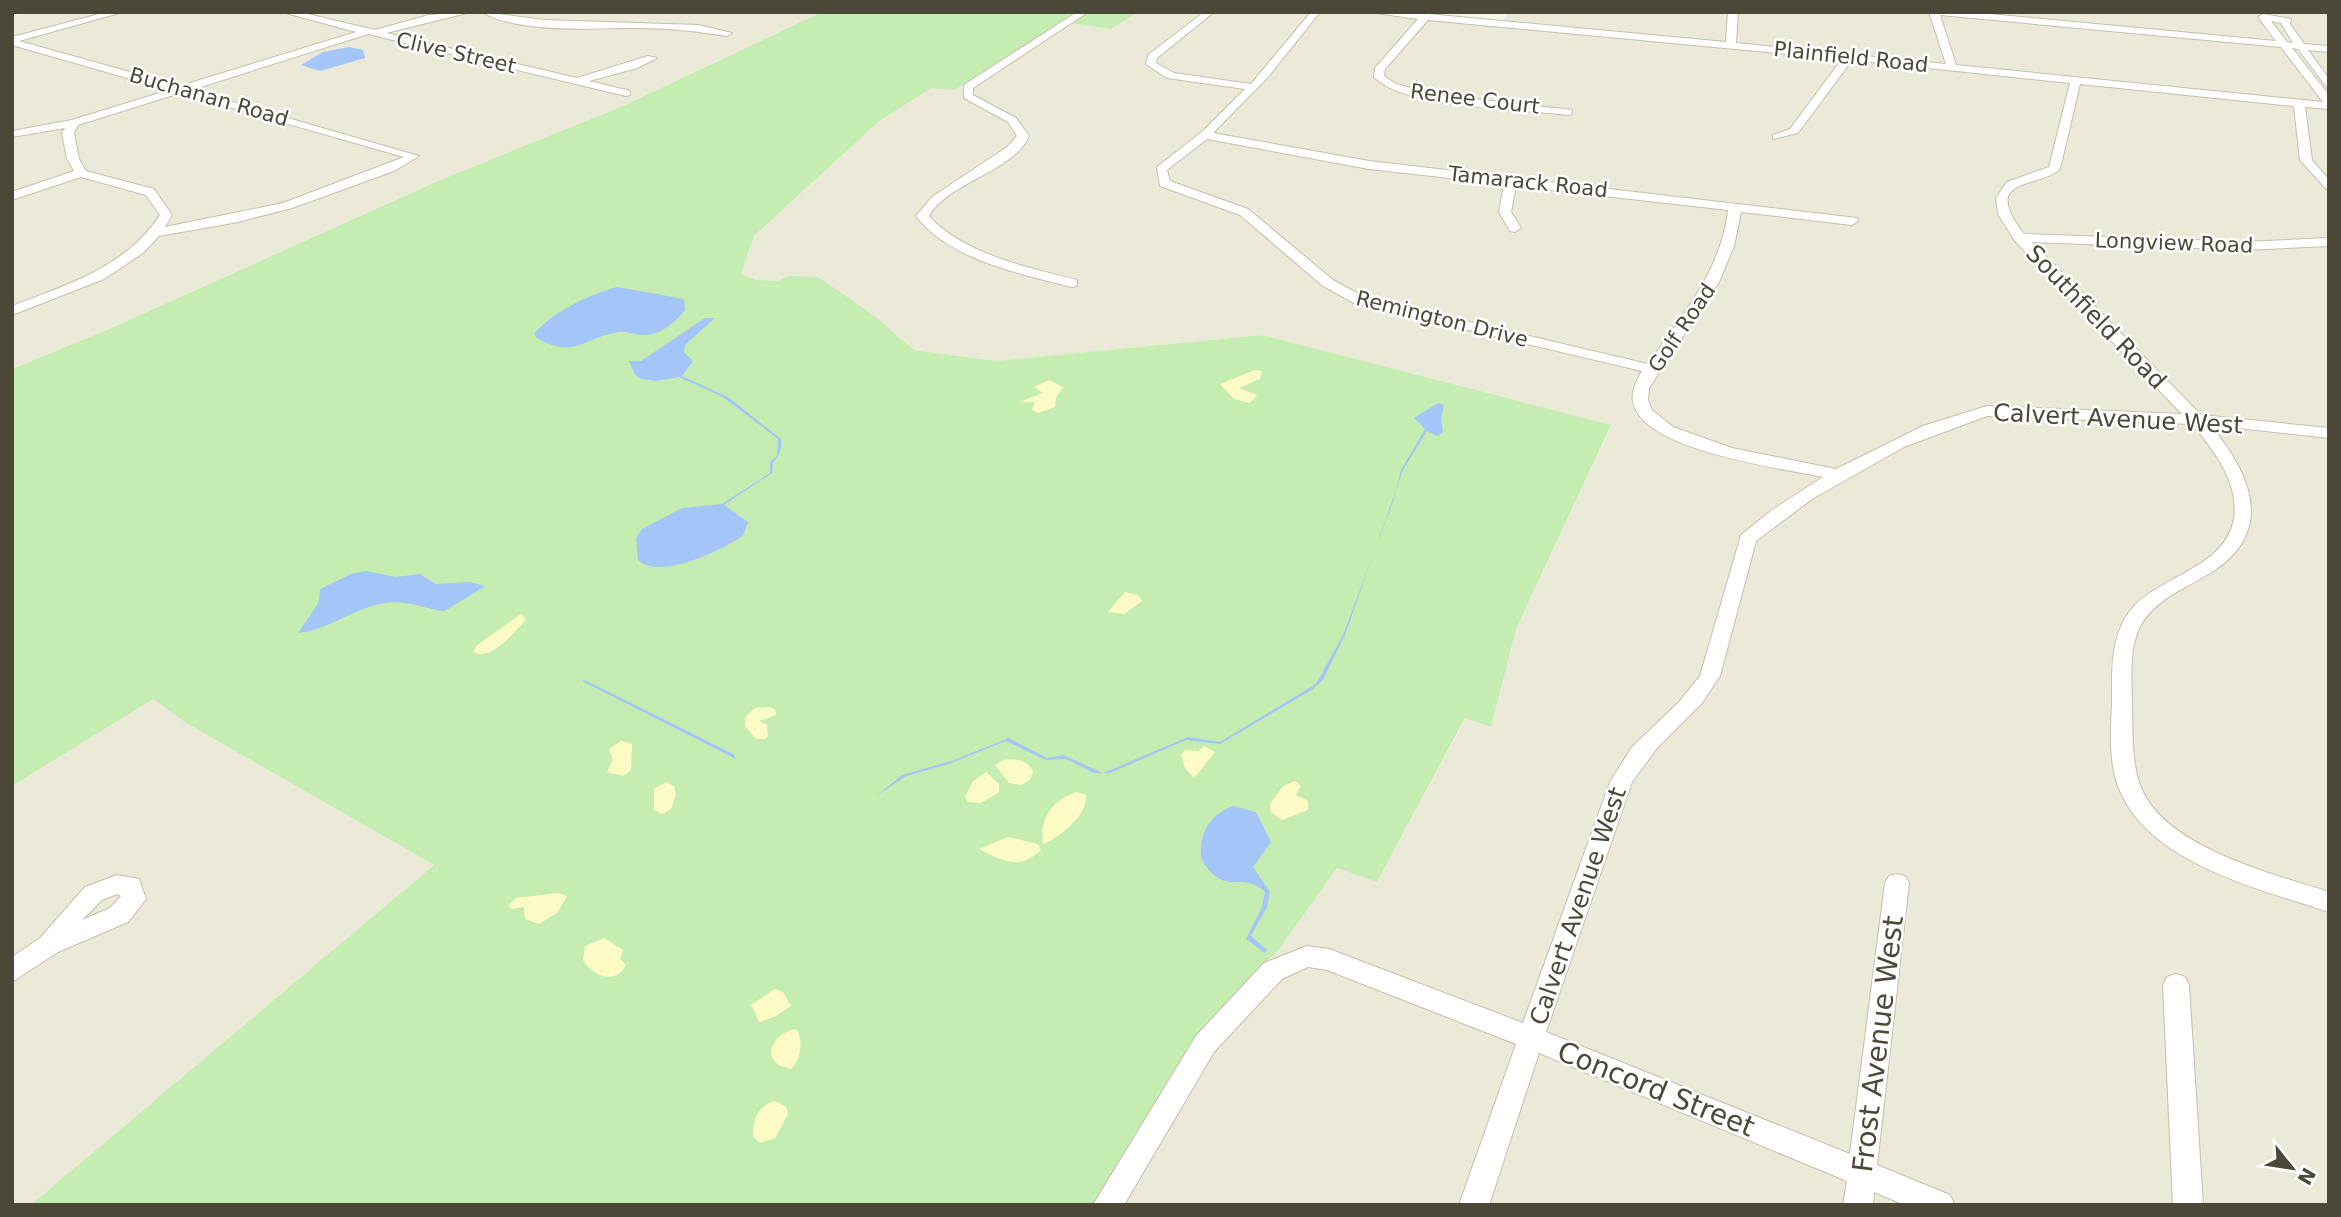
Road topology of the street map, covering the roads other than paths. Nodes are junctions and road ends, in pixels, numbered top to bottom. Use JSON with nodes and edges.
{"nodes":[{"id":1,"x":119,"y":12,"type":"edge"},
{"id":2,"x":286,"y":12,"type":"edge"},
{"id":3,"x":467,"y":12,"type":"edge"},
{"id":4,"x":486,"y":12,"type":"edge"},
{"id":5,"x":1084,"y":12,"type":"edge"},
{"id":6,"x":1210,"y":12,"type":"edge"},
{"id":7,"x":1316,"y":12,"type":"edge"},
{"id":8,"x":1373,"y":12,"type":"edge"},
{"id":9,"x":1508,"y":12,"type":"edge"},
{"id":10,"x":1733,"y":12,"type":"edge"},
{"id":11,"x":1936,"y":12,"type":"edge"},
{"id":12,"x":1425,"y":17,"type":"junction"},
{"id":13,"x":1500,"y":23,"type":"junction"},
{"id":14,"x":370,"y":33,"type":"junction"},
{"id":15,"x":727,"y":33,"type":"dead end"},
{"id":16,"x":12,"y":41,"type":"edge"},
{"id":17,"x":1731,"y":45,"type":"junction"},
{"id":18,"x":2293,"y":46,"type":"junction"},
{"id":19,"x":2329,"y":49,"type":"edge"},
{"id":20,"x":1849,"y":57,"type":"junction"},
{"id":21,"x":652,"y":58,"type":"dead end"},
{"id":22,"x":1952,"y":67,"type":"junction"},
{"id":23,"x":2076,"y":79,"type":"junction"},
{"id":24,"x":577,"y":81,"type":"junction"},
{"id":25,"x":1253,"y":87,"type":"junction"},
{"id":26,"x":2329,"y":87,"type":"edge"},
{"id":27,"x":185,"y":90,"type":"junction"},
{"id":28,"x":626,"y":93,"type":"dead end"},
{"id":29,"x":2299,"y":103,"type":"junction"},
{"id":30,"x":2329,"y":104,"type":"edge"},
{"id":31,"x":1568,"y":112,"type":"dead end"},
{"id":32,"x":74,"y":123,"type":"junction"},
{"id":33,"x":12,"y":134,"type":"edge"},
{"id":34,"x":1205,"y":135,"type":"junction"},
{"id":35,"x":1777,"y":137,"type":"dead end"},
{"id":36,"x":81,"y":173,"type":"junction"},
{"id":37,"x":1511,"y":180,"type":"junction"},
{"id":38,"x":2329,"y":188,"type":"edge"},
{"id":39,"x":12,"y":196,"type":"edge"},
{"id":40,"x":1735,"y":206,"type":"junction"},
{"id":41,"x":1852,"y":220,"type":"dead end"},
{"id":42,"x":1515,"y":228,"type":"dead end"},
{"id":43,"x":158,"y":232,"type":"junction"},
{"id":44,"x":2020,"y":238,"type":"junction"},
{"id":45,"x":2329,"y":242,"type":"edge"},
{"id":46,"x":1072,"y":283,"type":"dead end"},
{"id":47,"x":12,"y":311,"type":"edge"},
{"id":48,"x":1651,"y":369,"type":"junction"},
{"id":49,"x":2195,"y":419,"type":"junction"},
{"id":50,"x":2329,"y":433,"type":"edge"},
{"id":51,"x":1838,"y":475,"type":"junction"},
{"id":52,"x":1898,"y":883,"type":"dead end"},
{"id":53,"x":2329,"y":902,"type":"edge"},
{"id":54,"x":49,"y":945,"type":"dead end"},
{"id":55,"x":12,"y":971,"type":"edge"},
{"id":56,"x":2176,"y":985,"type":"dead end"},
{"id":57,"x":1532,"y":1038,"type":"junction"},
{"id":58,"x":1861,"y":1173,"type":"junction"},
{"id":59,"x":1108,"y":1205,"type":"edge"},
{"id":60,"x":1474,"y":1205,"type":"edge"},
{"id":61,"x":1858,"y":1205,"type":"edge"},
{"id":62,"x":1940,"y":1205,"type":"edge"},
{"id":63,"x":2188,"y":1205,"type":"edge"}],
"edges":[{"from":1,"to":16,"type":"street"},
{"from":2,"to":14,"type":"street","name":"Clive Street"},
{"from":3,"to":14,"type":"street"},
{"from":4,"to":15,"type":"street"},
{"from":5,"to":46,"type":"street"},
{"from":6,"to":25,"type":"street"},
{"from":7,"to":25,"type":"street","name":"Remington Drive"},
{"from":8,"to":12,"type":"street","name":"Plainfield Road"},
{"from":9,"to":13,"type":"street"},
{"from":10,"to":17,"type":"street"},
{"from":11,"to":18,"type":"street"},
{"from":11,"to":22,"type":"street"},
{"from":12,"to":13,"type":"street","name":"Plainfield Road"},
{"from":12,"to":31,"type":"street","name":"Renee Court"},
{"from":13,"to":17,"type":"street","name":"Plainfield Road"},
{"from":14,"to":24,"type":"street","name":"Clive Street"},
{"from":14,"to":27,"type":"street"},
{"from":16,"to":27,"type":"street","name":"Buchanan Road"},
{"from":17,"to":20,"type":"street","name":"Plainfield Road"},
{"from":18,"to":19,"type":"street"},
{"from":18,"to":26,"type":"street"},
{"from":18,"to":30,"type":"street"},
{"from":20,"to":22,"type":"street","name":"Plainfield Road"},
{"from":20,"to":35,"type":"street"},
{"from":21,"to":24,"type":"street"},
{"from":22,"to":23,"type":"street","name":"Plainfield Road"},
{"from":23,"to":29,"type":"street","name":"Plainfield Road"},
{"from":23,"to":44,"type":"street","name":"Southfield Road"},
{"from":24,"to":28,"type":"street","name":"Clive Street"},
{"from":25,"to":34,"type":"street","name":"Remington Drive"},
{"from":27,"to":32,"type":"street"},
{"from":27,"to":43,"type":"street","name":"Buchanan Road"},
{"from":29,"to":30,"type":"street","name":"Plainfield Road"},
{"from":29,"to":38,"type":"street"},
{"from":32,"to":33,"type":"street"},
{"from":32,"to":36,"type":"street"},
{"from":34,"to":37,"type":"street","name":"Tamarack Road"},
{"from":34,"to":48,"type":"street","name":"Remington Drive"},
{"from":36,"to":39,"type":"street"},
{"from":36,"to":43,"type":"street"},
{"from":37,"to":40,"type":"street","name":"Tamarack Road"},
{"from":37,"to":42,"type":"street"},
{"from":40,"to":41,"type":"street","name":"Tamarack Road"},
{"from":40,"to":48,"type":"street","name":"Golf Road"},
{"from":43,"to":47,"type":"street"},
{"from":44,"to":45,"type":"street","name":"Longview Road"},
{"from":44,"to":49,"type":"street","name":"Southfield Road"},
{"from":48,"to":51,"type":"street","name":"Golf Road"},
{"from":49,"to":50,"type":"street","name":"Calvert Avenue West"},
{"from":49,"to":51,"type":"street","name":"Calvert Avenue West"},
{"from":49,"to":53,"type":"street","name":"Southfield Road"},
{"from":51,"to":57,"type":"street","name":"Calvert Avenue West"},
{"from":52,"to":58,"type":"street","name":"Frost Avenue West"},
{"from":54,"to":55,"type":"street"},
{"from":56,"to":63,"type":"street"},
{"from":57,"to":58,"type":"street","name":"Concord Street"},
{"from":57,"to":59,"type":"street","name":"Concord Street"},
{"from":57,"to":60,"type":"street","name":"Calvert Avenue West"},
{"from":58,"to":61,"type":"street","name":"Frost Avenue West"},
{"from":58,"to":62,"type":"street","name":"Concord Street"}]}
